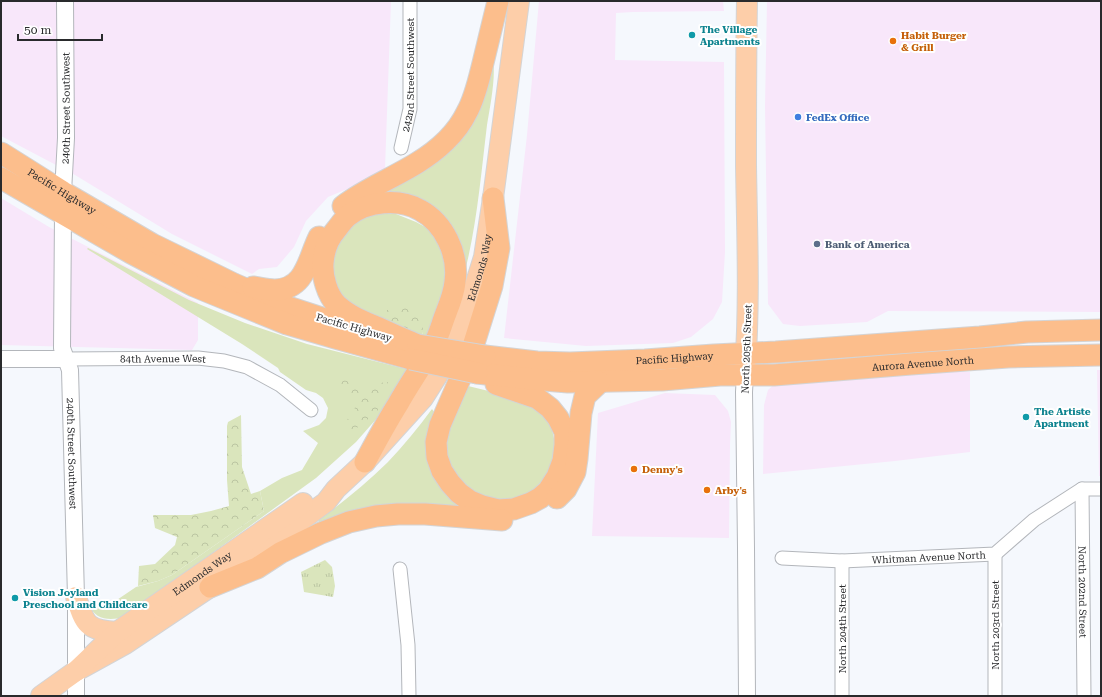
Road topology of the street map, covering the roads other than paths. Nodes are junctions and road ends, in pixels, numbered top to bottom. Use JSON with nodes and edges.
{"nodes":[{"id":1,"x":65,"y":1,"type":"edge"},
{"id":2,"x":410,"y":1,"type":"edge"},
{"id":3,"x":498,"y":1,"type":"edge"},
{"id":4,"x":519,"y":1,"type":"edge"},
{"id":5,"x":747,"y":1,"type":"edge"},
{"id":6,"x":400,"y":148,"type":"dead end"},
{"id":7,"x":1,"y":153,"type":"edge"},
{"id":8,"x":1,"y":168,"type":"edge"},
{"id":9,"x":1,"y":178,"type":"edge"},
{"id":10,"x":63,"y":192,"type":"junction"},
{"id":11,"x":493,"y":198,"type":"junction"},
{"id":12,"x":63,"y":213,"type":"junction"},
{"id":13,"x":145,"y":240,"type":"junction"},
{"id":14,"x":234,"y":284,"type":"junction"},
{"id":15,"x":1101,"y":330,"type":"edge"},
{"id":16,"x":1097,"y":351,"type":"edge"},
{"id":17,"x":414,"y":352,"type":"junction"},
{"id":18,"x":746,"y":353,"type":"junction"},
{"id":19,"x":1,"y":359,"type":"edge"},
{"id":20,"x":66,"y":359,"type":"junction"},
{"id":21,"x":481,"y":364,"type":"junction"},
{"id":22,"x":745,"y":375,"type":"junction"},
{"id":23,"x":600,"y":382,"type":"junction"},
{"id":24,"x":311,"y":410,"type":"dead end"},
{"id":25,"x":365,"y":462,"type":"junction"},
{"id":26,"x":336,"y":489,"type":"junction"},
{"id":27,"x":1082,"y":489,"type":"junction"},
{"id":28,"x":1101,"y":489,"type":"edge"},
{"id":29,"x":994,"y":554,"type":"junction"},
{"id":30,"x":782,"y":558,"type":"dead end"},
{"id":31,"x":842,"y":561,"type":"junction"},
{"id":32,"x":400,"y":569,"type":"dead end"},
{"id":33,"x":210,"y":587,"type":"junction"},
{"id":34,"x":76,"y":597,"type":"junction"},
{"id":35,"x":117,"y":632,"type":"junction"},
{"id":36,"x":76,"y":671,"type":"junction"},
{"id":37,"x":41,"y":696,"type":"edge"},
{"id":38,"x":76,"y":696,"type":"edge"},
{"id":39,"x":409,"y":696,"type":"edge"},
{"id":40,"x":747,"y":696,"type":"edge"},
{"id":41,"x":842,"y":696,"type":"edge"},
{"id":42,"x":995,"y":696,"type":"edge"},
{"id":43,"x":1084,"y":696,"type":"edge"}],
"edges":[{"from":1,"to":10,"type":"street","name":"240th Street Southwest"},
{"from":2,"to":6,"type":"street","name":"242nd Street Southwest"},
{"from":3,"to":14,"type":"highway"},
{"from":4,"to":11,"type":"main road","name":"Edmonds Way"},
{"from":5,"to":18,"type":"main road","name":"North 205th Street"},
{"from":7,"to":10,"type":"highway","name":"Pacific Highway"},
{"from":8,"to":10,"type":"main road"},
{"from":9,"to":12,"type":"highway","name":"Pacific Highway"},
{"from":10,"to":13,"type":"highway","name":"Pacific Highway"},
{"from":11,"to":21,"type":"highway"},
{"from":11,"to":25,"type":"main road","name":"Edmonds Way"},
{"from":12,"to":13,"type":"main road"},
{"from":12,"to":17,"type":"highway","name":"Pacific Highway"},
{"from":12,"to":20,"type":"street","name":"240th Street Southwest"},
{"from":13,"to":14,"type":"highway","name":"Pacific Highway"},
{"from":14,"to":17,"type":"highway","name":"Pacific Highway"},
{"from":15,"to":18,"type":"highway"},
{"from":16,"to":22,"type":"highway","name":"Aurora Avenue North"},
{"from":17,"to":21,"type":"highway","name":"Pacific Highway","bridge":true},
{"from":17,"to":25,"type":"highway"},
{"from":18,"to":21,"type":"highway","name":"Pacific Highway"},
{"from":18,"to":22,"type":"main road","name":"North 205th Street"},
{"from":19,"to":20,"type":"street","name":"84th Avenue West"},
{"from":20,"to":24,"type":"street","name":"84th Avenue West"},
{"from":20,"to":34,"type":"street","name":"240th Street Southwest"},
{"from":21,"to":23,"type":"highway","name":"Pacific Highway"},
{"from":22,"to":23,"type":"highway","name":"Pacific Highway"},
{"from":22,"to":40,"type":"street","name":"North 205th Street"},
{"from":23,"to":33,"type":"highway"},
{"from":25,"to":26,"type":"main road","name":"Edmonds Way"},
{"from":26,"to":33,"type":"main road","name":"Edmonds Way"},
{"from":26,"to":35,"type":"main road","name":"Edmonds Way"},
{"from":27,"to":28,"type":"street"},
{"from":27,"to":29,"type":"street","name":"Whitman Avenue North"},
{"from":27,"to":43,"type":"street","name":"North 202nd Street"},
{"from":29,"to":31,"type":"street","name":"Whitman Avenue North"},
{"from":29,"to":42,"type":"street","name":"North 203rd Street"},
{"from":30,"to":31,"type":"street","name":"Whitman Avenue North"},
{"from":31,"to":41,"type":"street","name":"North 204th Street"},
{"from":32,"to":39,"type":"street"},
{"from":33,"to":36,"type":"main road","name":"Edmonds Way"},
{"from":34,"to":35,"type":"main road"},
{"from":34,"to":36,"type":"street","name":"240th Street Southwest"},
{"from":35,"to":36,"type":"main road","name":"Edmonds Way"},
{"from":36,"to":37,"type":"main road","name":"Edmonds Way"},
{"from":36,"to":38,"type":"street","name":"240th Street Southwest"}]}
